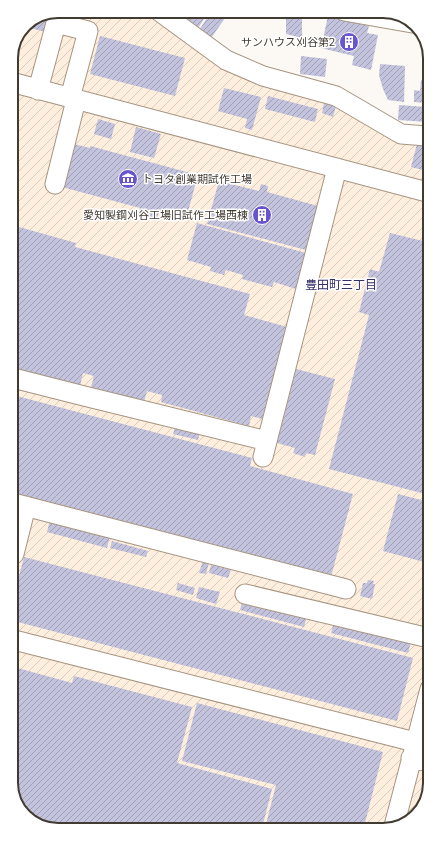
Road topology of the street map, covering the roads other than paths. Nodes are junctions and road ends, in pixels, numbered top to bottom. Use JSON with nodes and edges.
{"nodes":[{"id":1,"x":169,"y":18,"type":"edge"},
{"id":2,"x":384,"y":18,"type":"edge"},
{"id":3,"x":397,"y":20,"type":"edge"},
{"id":4,"x":18,"y":84,"type":"edge"},
{"id":5,"x":38,"y":90,"type":"junction"},
{"id":6,"x":73,"y":99,"type":"junction"},
{"id":7,"x":423,"y":136,"type":"edge"},
{"id":8,"x":337,"y":168,"type":"junction"},
{"id":9,"x":55,"y":184,"type":"dead end"},
{"id":10,"x":423,"y":191,"type":"edge"},
{"id":11,"x":18,"y":379,"type":"edge"},
{"id":12,"x":20,"y":504,"type":"edge"},
{"id":13,"x":18,"y":521,"type":"edge"},
{"id":14,"x":346,"y":589,"type":"dead end"},
{"id":15,"x":245,"y":594,"type":"dead end"},
{"id":16,"x":423,"y":637,"type":"edge"},
{"id":17,"x":18,"y":641,"type":"edge"},
{"id":18,"x":423,"y":714,"type":"edge"},
{"id":19,"x":413,"y":750,"type":"junction"},
{"id":20,"x":423,"y":757,"type":"edge"},
{"id":21,"x":395,"y":821,"type":"edge"}],
"edges":[{"from":1,"to":7,"type":"street"},
{"from":2,"to":3,"type":"street"},
{"from":4,"to":5,"type":"street"},
{"from":5,"to":6,"type":"street"},
{"from":5,"to":6,"type":"street"},
{"from":6,"to":8,"type":"street"},
{"from":6,"to":9,"type":"street"},
{"from":8,"to":10,"type":"street"},
{"from":8,"to":11,"type":"street"},
{"from":12,"to":13,"type":"street"},
{"from":12,"to":14,"type":"street"},
{"from":15,"to":16,"type":"street"},
{"from":17,"to":19,"type":"street"},
{"from":18,"to":19,"type":"street"},
{"from":19,"to":20,"type":"street"},
{"from":19,"to":21,"type":"street"}]}
